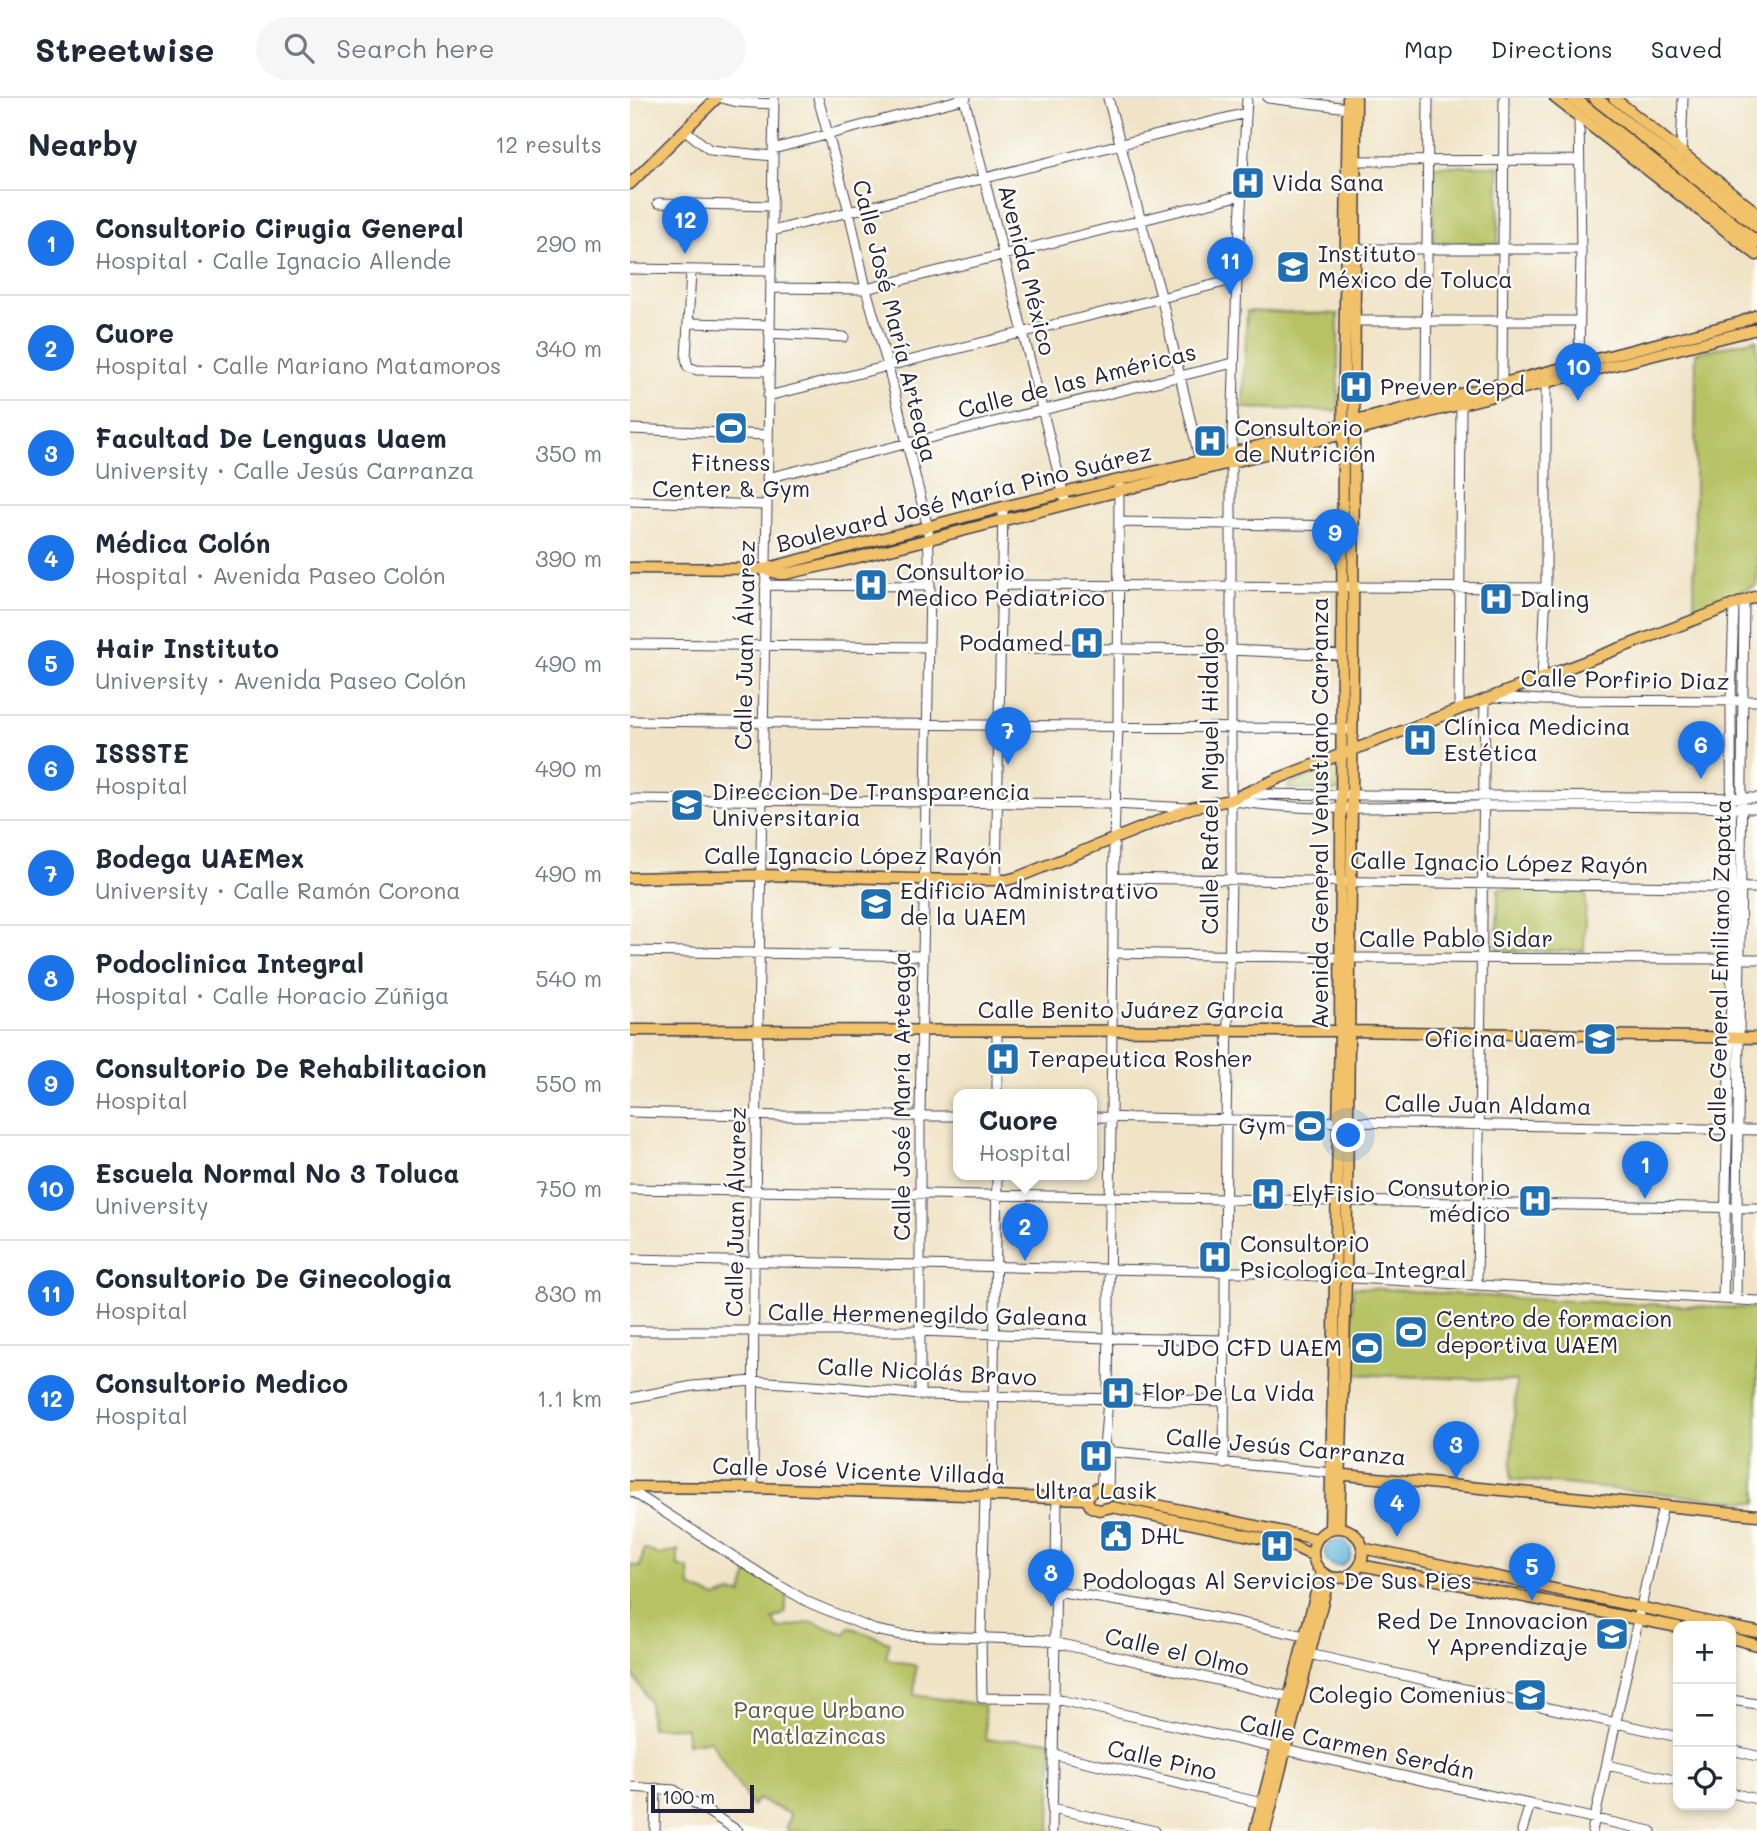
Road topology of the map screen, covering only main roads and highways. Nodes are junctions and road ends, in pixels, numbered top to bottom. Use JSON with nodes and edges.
{"nodes":[{"id":1,"x":719,"y":98,"type":"edge"},
{"id":2,"x":1356,"y":98,"type":"edge"},
{"id":3,"x":1555,"y":98,"type":"edge"},
{"id":4,"x":1573,"y":98,"type":"edge"},
{"id":5,"x":1595,"y":98,"type":"edge"},
{"id":6,"x":1614,"y":98,"type":"edge"},
{"id":7,"x":1348,"y":103,"type":"edge"},
{"id":8,"x":1351,"y":161,"type":"junction"},
{"id":9,"x":630,"y":184,"type":"edge"},
{"id":10,"x":1757,"y":213,"type":"edge"},
{"id":11,"x":1757,"y":226,"type":"edge"},
{"id":12,"x":1757,"y":243,"type":"edge"},
{"id":13,"x":1757,"y":255,"type":"edge"},
{"id":14,"x":1757,"y":315,"type":"edge"},
{"id":15,"x":1757,"y":329,"type":"edge"},
{"id":16,"x":1461,"y":398,"type":"junction"},
{"id":17,"x":1348,"y":427,"type":"junction"},
{"id":18,"x":1232,"y":457,"type":"junction"},
{"id":19,"x":1119,"y":486,"type":"junction"},
{"id":20,"x":928,"y":534,"type":"junction"},
{"id":21,"x":832,"y":550,"type":"junction"},
{"id":22,"x":835,"y":562,"type":"junction"},
{"id":23,"x":630,"y":568,"type":"edge"},
{"id":24,"x":765,"y":569,"type":"junction"},
{"id":25,"x":1347,"y":585,"type":"junction"},
{"id":26,"x":1757,"y":596,"type":"edge"},
{"id":27,"x":1346,"y":729,"type":"junction"},
{"id":28,"x":1346,"y":753,"type":"junction"},
{"id":29,"x":630,"y":877,"type":"edge"},
{"id":30,"x":630,"y":1030,"type":"edge"},
{"id":31,"x":1344,"y":1031,"type":"junction"},
{"id":32,"x":1757,"y":1038,"type":"edge"},
{"id":33,"x":1337,"y":1474,"type":"junction"},
{"id":34,"x":630,"y":1488,"type":"edge"},
{"id":35,"x":1109,"y":1495,"type":"junction"},
{"id":36,"x":1086,"y":1499,"type":"junction"},
{"id":37,"x":1757,"y":1515,"type":"edge"},
{"id":38,"x":1334,"y":1528,"type":"junction"},
{"id":39,"x":1317,"y":1539,"type":"junction"},
{"id":40,"x":1362,"y":1548,"type":"junction"},
{"id":41,"x":1312,"y":1555,"type":"junction"},
{"id":42,"x":1360,"y":1565,"type":"junction"},
{"id":43,"x":1325,"y":1575,"type":"junction"},
{"id":44,"x":1641,"y":1612,"type":"junction"},
{"id":45,"x":1682,"y":1621,"type":"edge"},
{"id":46,"x":1673,"y":1625,"type":"edge"},
{"id":47,"x":1736,"y":1632,"type":"edge"},
{"id":48,"x":1757,"y":1632,"type":"edge"},
{"id":49,"x":1736,"y":1634,"type":"edge"},
{"id":50,"x":1757,"y":1644,"type":"edge"},
{"id":51,"x":1280,"y":1750,"type":"junction"},
{"id":52,"x":1255,"y":1831,"type":"edge"},
{"id":53,"x":1265,"y":1831,"type":"edge"}],
"edges":[{"from":1,"to":9,"type":"main road"},
{"from":2,"to":8,"type":"main road","name":"Avenida General Venustiano Carranza"},
{"from":3,"to":13,"type":"main road"},
{"from":4,"to":12,"type":"highway"},
{"from":5,"to":11,"type":"highway"},
{"from":6,"to":10,"type":"main road"},
{"from":7,"to":8,"type":"main road","name":"Avenida General Venustiano Carranza"},
{"from":8,"to":17,"type":"main road","name":"Avenida General Venustiano Carranza"},
{"from":14,"to":16,"type":"main road","name":"Boulevard José María Pino Suárez"},
{"from":15,"to":16,"type":"main road","name":"Boulevard José María Pino Suárez"},
{"from":16,"to":17,"type":"main road","name":"Boulevard José María Pino Suárez"},
{"from":16,"to":17,"type":"main road","name":"Boulevard José María Pino Suárez"},
{"from":17,"to":18,"type":"main road","name":"Boulevard José María Pino Suárez"},
{"from":17,"to":25,"type":"main road","name":"Avenida General Venustiano Carranza"},
{"from":17,"to":25,"type":"main road","name":"Avenida General Venustiano Carranza"},
{"from":18,"to":19,"type":"main road","name":"Boulevard José María Pino Suárez"},
{"from":18,"to":19,"type":"main road","name":"Boulevard José María Pino Suárez"},
{"from":19,"to":20,"type":"main road","name":"Boulevard José María Pino Suárez"},
{"from":20,"to":21,"type":"main road","name":"Boulevard José María Pino Suárez"},
{"from":20,"to":22,"type":"main road","name":"Boulevard José María Pino Suárez"},
{"from":21,"to":22,"type":"main road"},
{"from":21,"to":24,"type":"main road","name":"Boulevard José María Pino Suárez"},
{"from":22,"to":24,"type":"main road","name":"Boulevard José María Pino Suárez"},
{"from":23,"to":24,"type":"main road"},
{"from":25,"to":27,"type":"main road","name":"Avenida General Venustiano Carranza"},
{"from":25,"to":27,"type":"main road","name":"Avenida General Venustiano Carranza"},
{"from":26,"to":28,"type":"main road","name":"Calle Ignacio López Rayón"},
{"from":27,"to":28,"type":"main road","name":"Avenida General Venustiano Carranza"},
{"from":28,"to":29,"type":"main road","name":"Calle Ignacio López Rayón"},
{"from":28,"to":31,"type":"main road","name":"Avenida General Venustiano Carranza"},
{"from":30,"to":31,"type":"main road","name":"Calle Benito Juárez Garcia"},
{"from":31,"to":32,"type":"main road","name":"Calle Benito Juárez Garcia"},
{"from":31,"to":33,"type":"main road","name":"Avenida General Venustiano Carranza"},
{"from":33,"to":37,"type":"main road","name":"Calle Jesús Carranza"},
{"from":33,"to":38,"type":"main road","name":"Avenida General Venustiano Carranza"},
{"from":34,"to":36,"type":"main road","name":"Calle José Vicente Villada"},
{"from":35,"to":36,"type":"main road"},
{"from":35,"to":36,"type":"main road","name":"Calle José Vicente Villada"},
{"from":35,"to":39,"type":"main road"},
{"from":35,"to":41,"type":"main road"},
{"from":38,"to":39,"type":"main road"},
{"from":38,"to":40,"type":"main road"},
{"from":39,"to":41,"type":"main road"},
{"from":40,"to":42,"type":"main road"},
{"from":40,"to":44,"type":"main road"},
{"from":41,"to":43,"type":"main road"},
{"from":42,"to":43,"type":"main road"},
{"from":42,"to":44,"type":"main road"},
{"from":43,"to":51,"type":"main road"},
{"from":43,"to":51,"type":"main road"},
{"from":44,"to":45,"type":"main road"},
{"from":44,"to":46,"type":"main road"},
{"from":47,"to":48,"type":"main road"},
{"from":49,"to":50,"type":"main road"},
{"from":51,"to":52,"type":"main road"},
{"from":51,"to":53,"type":"main road"}]}
